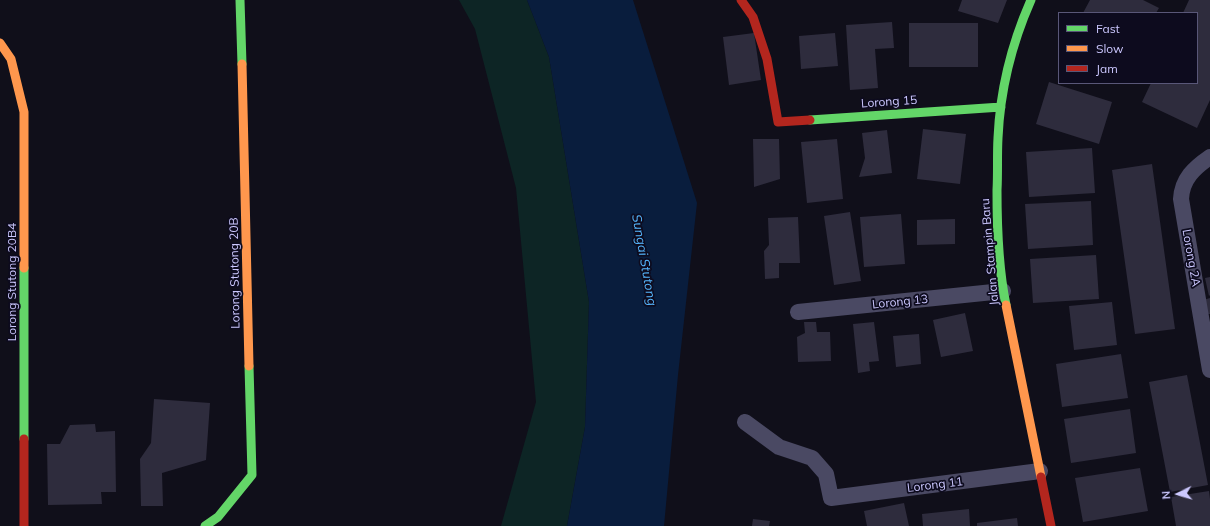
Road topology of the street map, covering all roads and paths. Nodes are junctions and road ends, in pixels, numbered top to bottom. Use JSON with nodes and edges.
{"nodes":[{"id":1,"x":240,"y":0,"type":"edge"},
{"id":2,"x":741,"y":0,"type":"edge"},
{"id":3,"x":1031,"y":0,"type":"edge"},
{"id":4,"x":0,"y":43,"type":"edge"},
{"id":5,"x":1001,"y":107,"type":"junction"},
{"id":6,"x":1210,"y":147,"type":"edge"},
{"id":7,"x":1206,"y":160,"type":"edge"},
{"id":8,"x":1003,"y":291,"type":"junction"},
{"id":9,"x":798,"y":312,"type":"dead end"},
{"id":10,"x":1210,"y":370,"type":"edge"},
{"id":11,"x":745,"y":422,"type":"dead end"},
{"id":12,"x":1040,"y":471,"type":"junction"},
{"id":13,"x":24,"y":526,"type":"edge"},
{"id":14,"x":205,"y":526,"type":"edge"},
{"id":15,"x":1051,"y":526,"type":"edge"}],
"edges":[{"from":1,"to":14,"type":"street","name":"Lorong Stutong 20B"},
{"from":2,"to":5,"type":"street","name":"Lorong 15"},
{"from":3,"to":5,"type":"street","name":"Jalan Stampin Baru"},
{"from":4,"to":13,"type":"street","name":"Lorong Stutong 20B4"},
{"from":5,"to":8,"type":"street","name":"Jalan Stampin Baru"},
{"from":6,"to":7,"type":"street","name":"Lorong 2A"},
{"from":7,"to":10,"type":"street","name":"Lorong 2A"},
{"from":8,"to":9,"type":"street","name":"Lorong 13"},
{"from":8,"to":12,"type":"street","name":"Jalan Stampin Baru"},
{"from":11,"to":12,"type":"street","name":"Lorong 11"},
{"from":12,"to":15,"type":"street","name":"Jalan Stampin Baru"}]}
